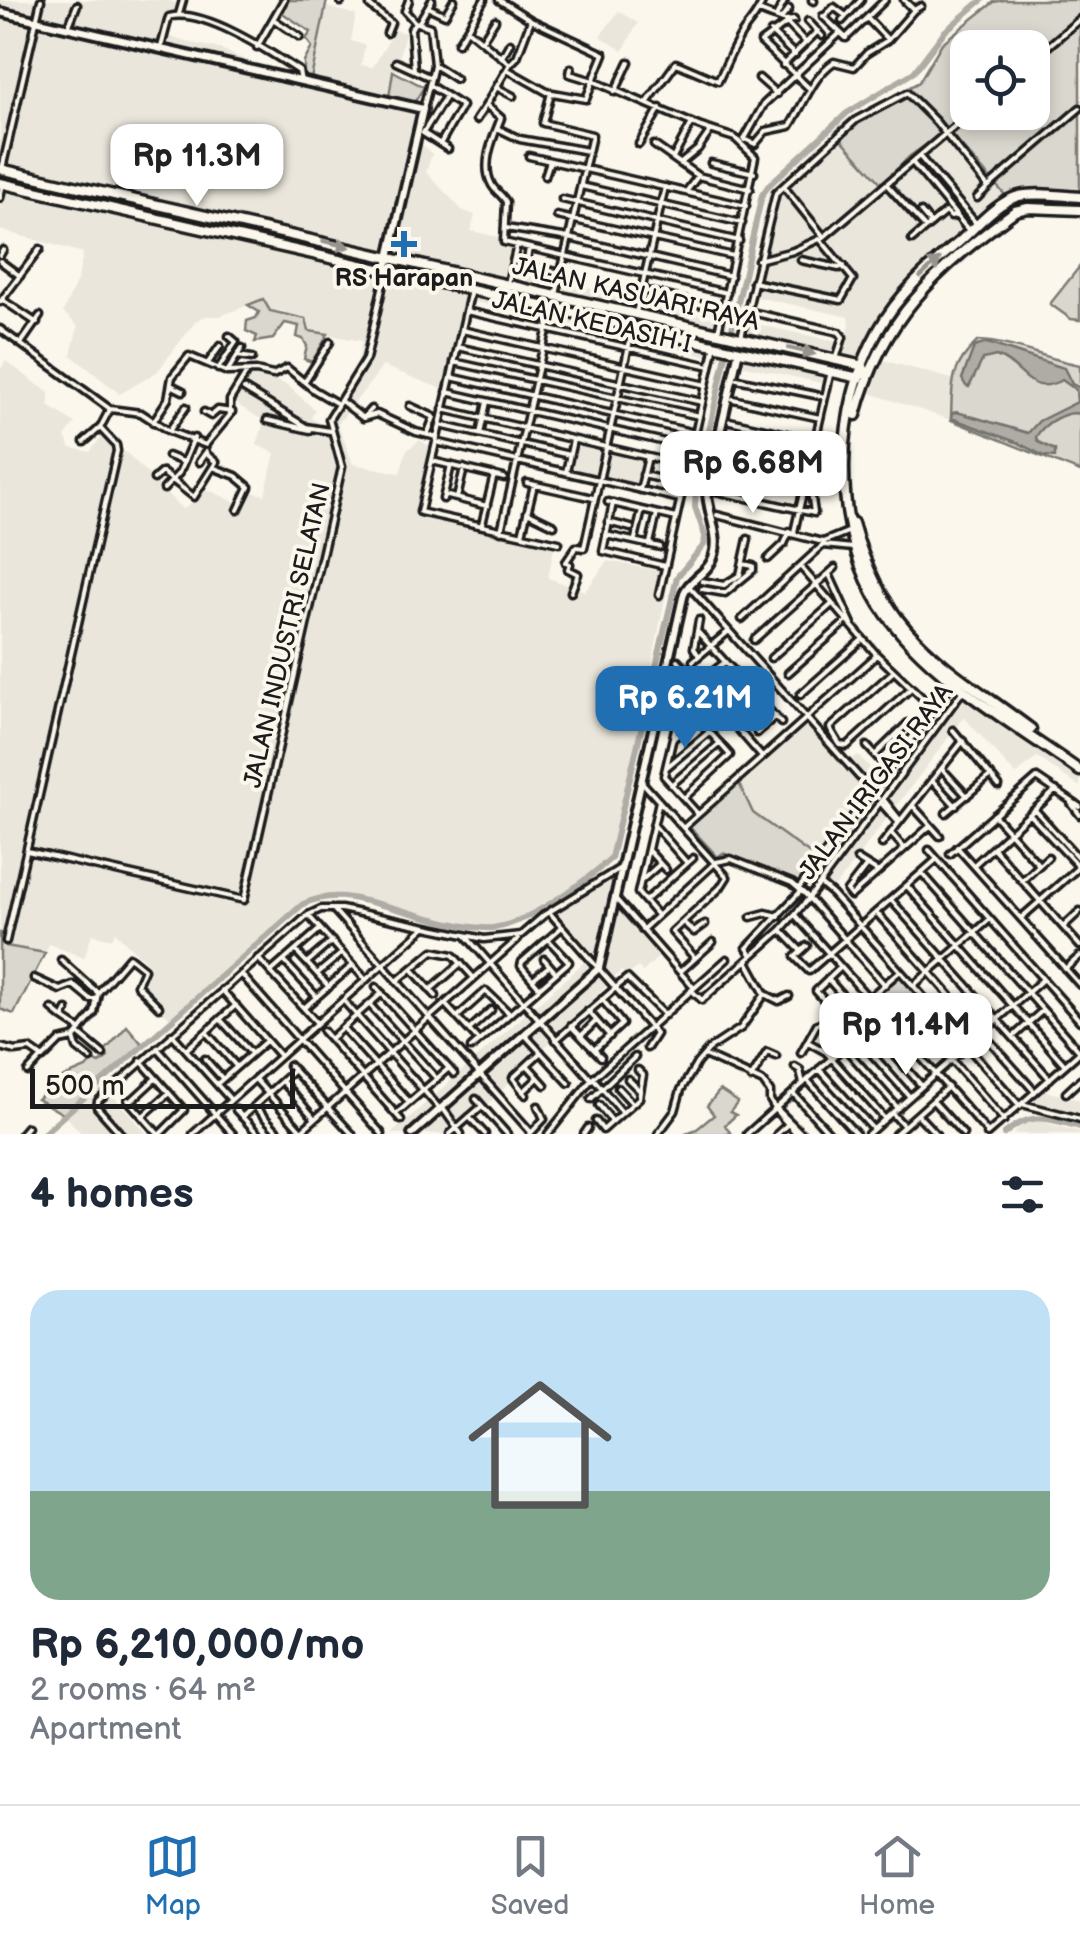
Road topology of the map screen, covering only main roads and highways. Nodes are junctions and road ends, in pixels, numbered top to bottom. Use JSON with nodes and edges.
{"nodes":[{"id":1,"x":1,"y":169,"type":"edge"},
{"id":2,"x":2,"y":183,"type":"edge"},
{"id":3,"x":1080,"y":197,"type":"edge"},
{"id":4,"x":1080,"y":210,"type":"edge"},
{"id":5,"x":450,"y":270,"type":"junction"},
{"id":6,"x":446,"y":285,"type":"junction"},
{"id":7,"x":664,"y":319,"type":"junction"},
{"id":8,"x":661,"y":333,"type":"junction"},
{"id":9,"x":847,"y":362,"type":"junction"},
{"id":10,"x":864,"y":366,"type":"junction"},
{"id":11,"x":844,"y":374,"type":"junction"},
{"id":12,"x":864,"y":378,"type":"junction"},
{"id":13,"x":952,"y":676,"type":"junction"},
{"id":14,"x":1080,"y":768,"type":"edge"}],
"edges":[{"from":1,"to":5,"type":"main road","name":"JALAN KASUARI RAYA","one_way":true},
{"from":2,"to":6,"type":"main road"},
{"from":10,"to":3,"type":"main road","one_way":true},
{"from":4,"to":12,"type":"main road"},
{"from":5,"to":6,"type":"main road"},
{"from":5,"to":7,"type":"main road","name":"JALAN KASUARI RAYA"},
{"from":6,"to":8,"type":"main road"},
{"from":7,"to":8,"type":"main road"},
{"from":7,"to":9,"type":"main road","name":"JALAN KASUARI RAYA","one_way":true},
{"from":8,"to":11,"type":"main road"},
{"from":9,"to":10,"type":"main road","name":"JALAN KASUARI RAYA"},
{"from":9,"to":11,"type":"main road"},
{"from":10,"to":12,"type":"main road"},
{"from":11,"to":12,"type":"main road"},
{"from":12,"to":13,"type":"main road"},
{"from":12,"to":13,"type":"main road"},
{"from":13,"to":14,"type":"main road"}]}
